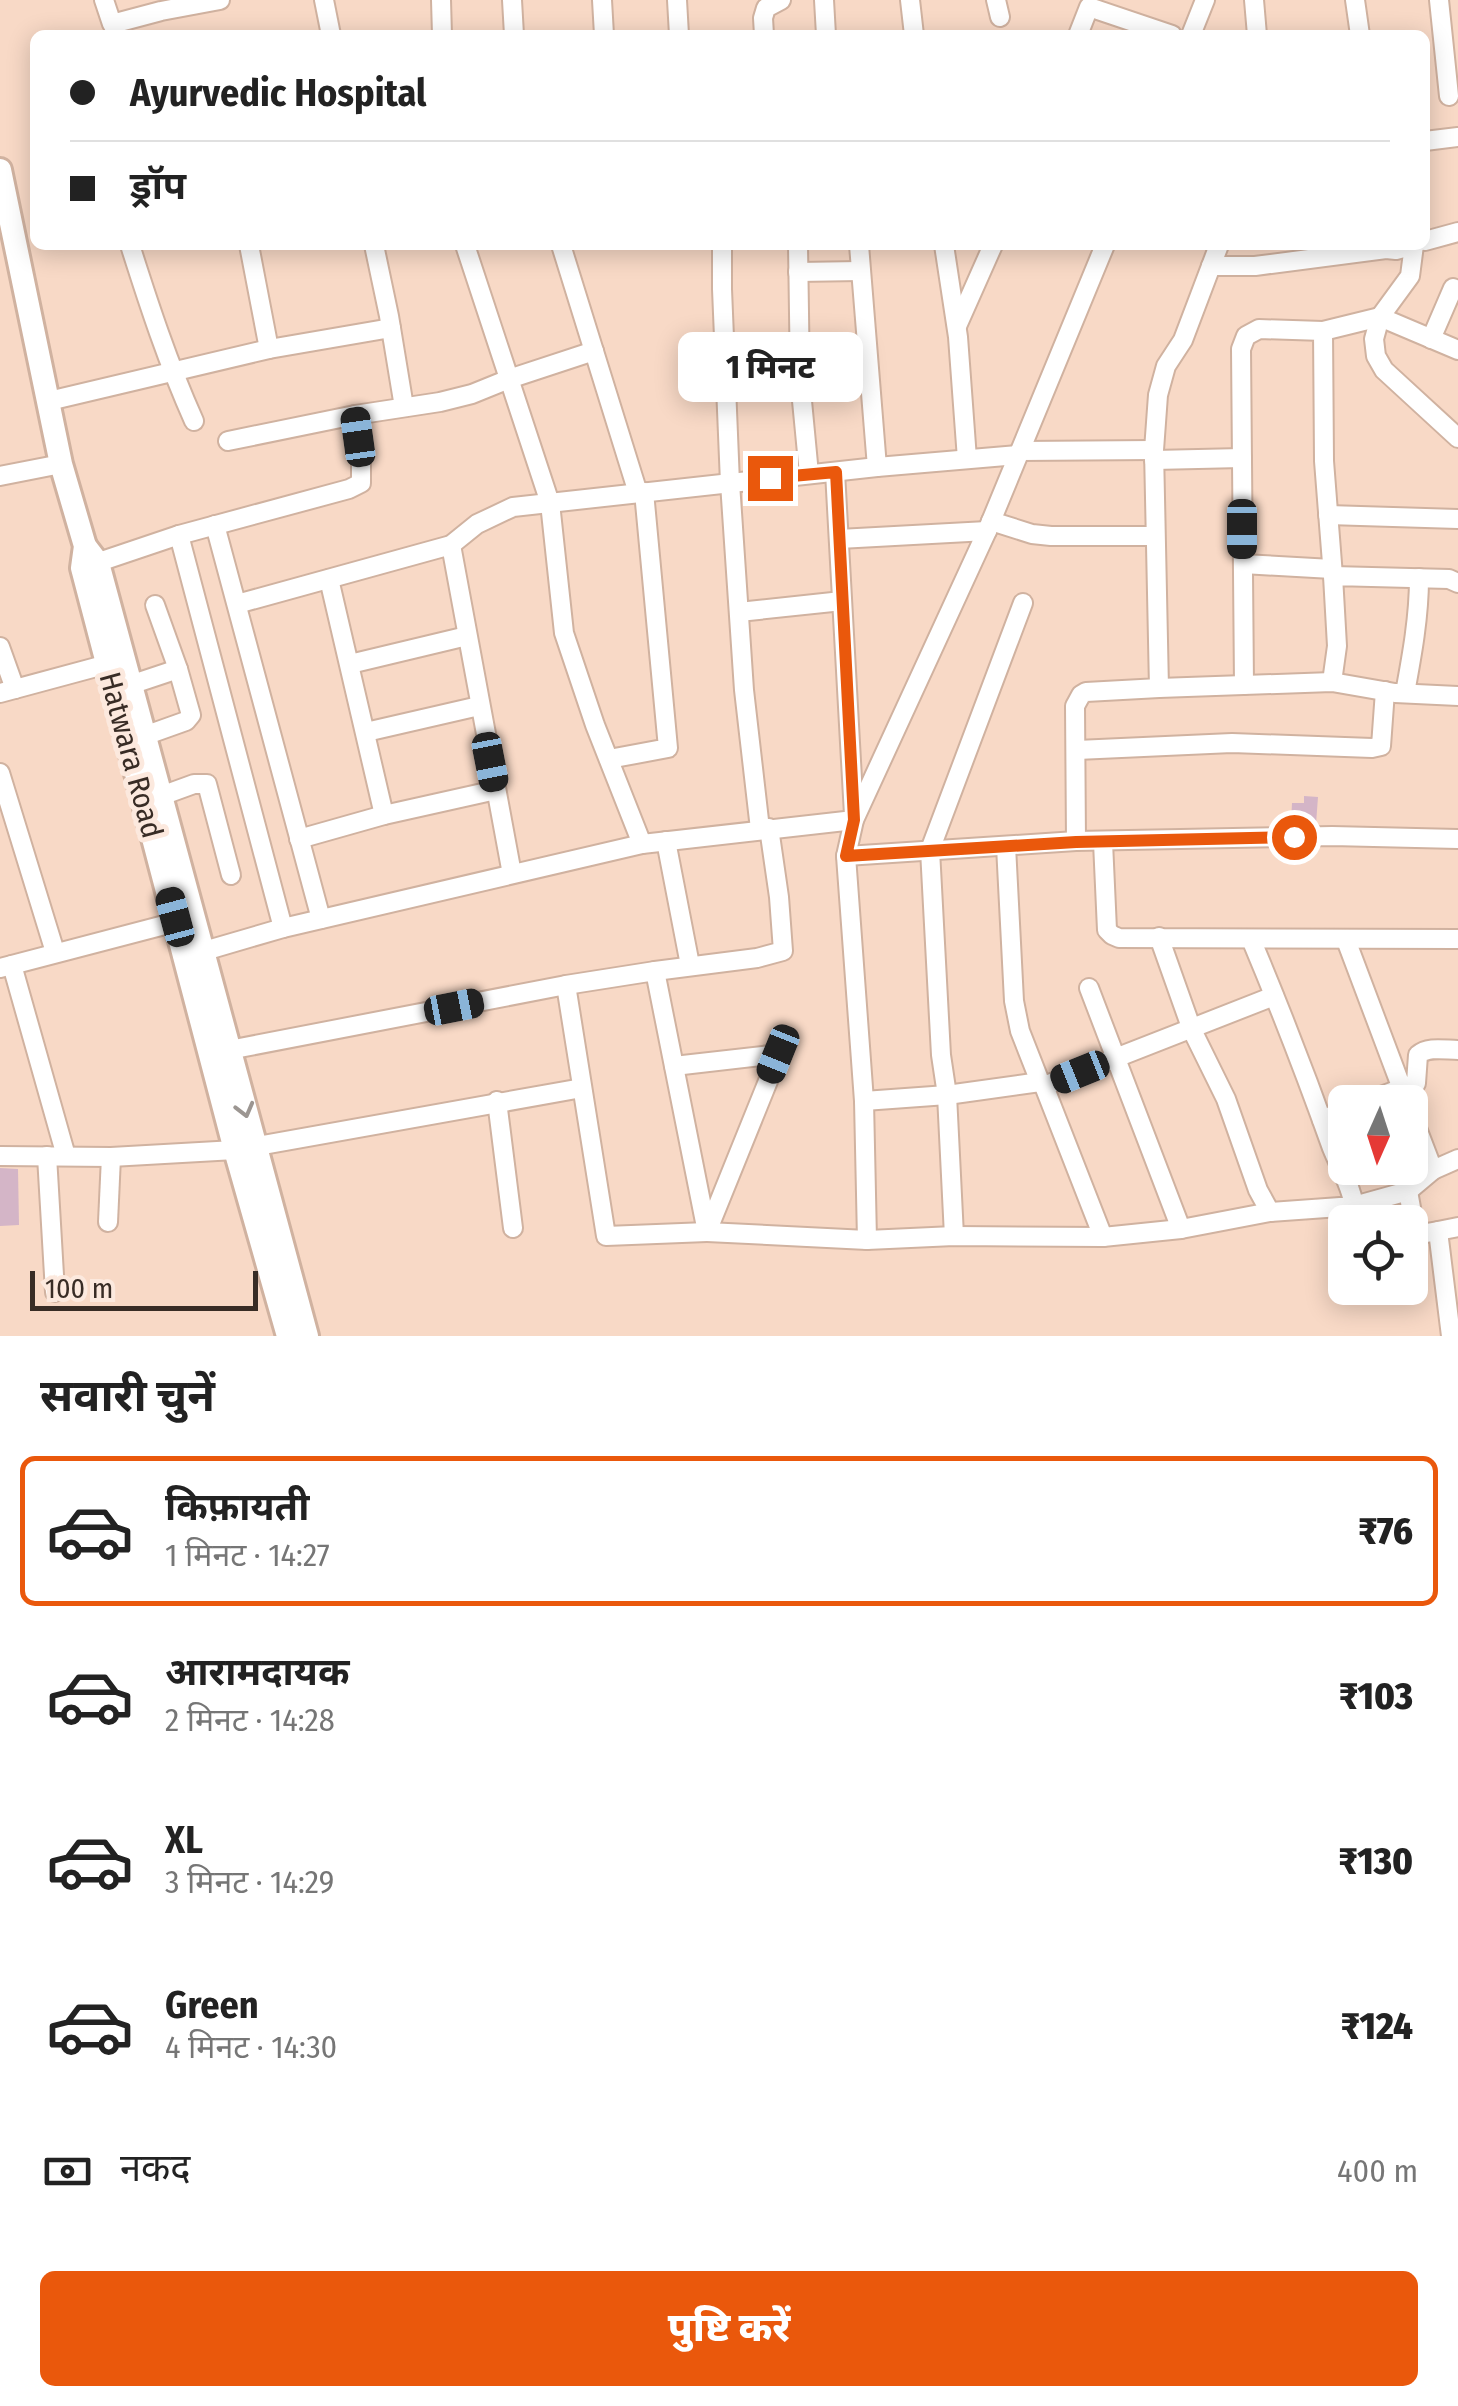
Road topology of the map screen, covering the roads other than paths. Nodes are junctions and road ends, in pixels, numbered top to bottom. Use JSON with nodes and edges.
{"nodes":[{"id":1,"x":104,"y":0,"type":"edge"},
{"id":2,"x":220,"y":0,"type":"edge"},
{"id":3,"x":324,"y":0,"type":"edge"},
{"id":4,"x":441,"y":0,"type":"edge"},
{"id":5,"x":512,"y":0,"type":"edge"},
{"id":6,"x":602,"y":0,"type":"edge"},
{"id":7,"x":678,"y":0,"type":"edge"},
{"id":8,"x":780,"y":0,"type":"edge"},
{"id":9,"x":824,"y":0,"type":"edge"},
{"id":10,"x":910,"y":0,"type":"edge"},
{"id":11,"x":1205,"y":0,"type":"edge"},
{"id":12,"x":1254,"y":0,"type":"edge"},
{"id":13,"x":1354,"y":0,"type":"edge"},
{"id":14,"x":1439,"y":0,"type":"edge"},
{"id":15,"x":159,"y":5,"type":"edge"},
{"id":16,"x":112,"y":30,"type":"edge"},
{"id":17,"x":330,"y":30,"type":"edge"},
{"id":18,"x":442,"y":30,"type":"edge"},
{"id":19,"x":514,"y":30,"type":"edge"},
{"id":20,"x":604,"y":30,"type":"edge"},
{"id":21,"x":679,"y":30,"type":"edge"},
{"id":22,"x":764,"y":30,"type":"edge"},
{"id":23,"x":826,"y":30,"type":"edge"},
{"id":24,"x":913,"y":30,"type":"edge"},
{"id":25,"x":1080,"y":30,"type":"edge"},
{"id":26,"x":1157,"y":30,"type":"edge"},
{"id":27,"x":1192,"y":30,"type":"edge"},
{"id":28,"x":1257,"y":30,"type":"edge"},
{"id":29,"x":1359,"y":30,"type":"edge"},
{"id":30,"x":1449,"y":96,"type":"dead end"},
{"id":31,"x":1458,"y":137,"type":"edge"},
{"id":32,"x":1430,"y":140,"type":"edge"},
{"id":33,"x":0,"y":170,"type":"edge"},
{"id":34,"x":1458,"y":232,"type":"edge"},
{"id":35,"x":1430,"y":240,"type":"edge"},
{"id":36,"x":132,"y":250,"type":"edge"},
{"id":37,"x":249,"y":250,"type":"edge"},
{"id":38,"x":375,"y":250,"type":"edge"},
{"id":39,"x":468,"y":250,"type":"edge"},
{"id":40,"x":563,"y":250,"type":"edge"},
{"id":41,"x":722,"y":250,"type":"edge"},
{"id":42,"x":798,"y":250,"type":"edge"},
{"id":43,"x":860,"y":250,"type":"edge"},
{"id":44,"x":945,"y":250,"type":"edge"},
{"id":45,"x":991,"y":250,"type":"edge"},
{"id":46,"x":1102,"y":250,"type":"edge"},
{"id":47,"x":1216,"y":250,"type":"edge"},
{"id":48,"x":1378,"y":250,"type":"edge"},
{"id":49,"x":1406,"y":250,"type":"edge"},
{"id":50,"x":1211,"y":266,"type":"junction"},
{"id":51,"x":860,"y":271,"type":"junction"},
{"id":52,"x":798,"y":272,"type":"junction"},
{"id":53,"x":1453,"y":288,"type":"dead end"},
{"id":54,"x":1380,"y":317,"type":"junction"},
{"id":55,"x":956,"y":326,"type":"junction"},
{"id":56,"x":391,"y":328,"type":"junction"},
{"id":57,"x":1323,"y":331,"type":"junction"},
{"id":58,"x":1431,"y":339,"type":"junction"},
{"id":59,"x":269,"y":350,"type":"junction"},
{"id":60,"x":594,"y":350,"type":"junction"},
{"id":61,"x":1458,"y":350,"type":"edge"},
{"id":62,"x":172,"y":372,"type":"junction"},
{"id":63,"x":508,"y":378,"type":"junction"},
{"id":64,"x":49,"y":401,"type":"junction"},
{"id":65,"x":404,"y":407,"type":"junction"},
{"id":66,"x":355,"y":414,"type":"junction"},
{"id":67,"x":194,"y":421,"type":"dead end"},
{"id":68,"x":1458,"y":438,"type":"edge"},
{"id":69,"x":228,"y":441,"type":"dead end"},
{"id":70,"x":1019,"y":453,"type":"junction"},
{"id":71,"x":1154,"y":455,"type":"junction"},
{"id":72,"x":1242,"y":458,"type":"junction"},
{"id":73,"x":967,"y":459,"type":"junction"},
{"id":74,"x":61,"y":464,"type":"junction"},
{"id":75,"x":876,"y":467,"type":"junction"},
{"id":76,"x":836,"y":472,"type":"junction"},
{"id":77,"x":810,"y":474,"type":"junction"},
{"id":78,"x":0,"y":476,"type":"edge"},
{"id":79,"x":730,"y":483,"type":"junction"},
{"id":80,"x":641,"y":493,"type":"junction"},
{"id":81,"x":550,"y":503,"type":"junction"},
{"id":82,"x":1328,"y":516,"type":"junction"},
{"id":83,"x":1458,"y":518,"type":"edge"},
{"id":84,"x":216,"y":525,"type":"junction"},
{"id":85,"x":989,"y":526,"type":"junction"},
{"id":86,"x":179,"y":535,"type":"junction"},
{"id":87,"x":1155,"y":536,"type":"junction"},
{"id":88,"x":839,"y":539,"type":"junction"},
{"id":89,"x":451,"y":545,"type":"junction"},
{"id":90,"x":88,"y":559,"type":"junction"},
{"id":91,"x":1243,"y":564,"type":"junction"},
{"id":92,"x":1332,"y":572,"type":"junction"},
{"id":93,"x":1418,"y":578,"type":"junction"},
{"id":94,"x":329,"y":579,"type":"junction"},
{"id":95,"x":1458,"y":583,"type":"edge"},
{"id":96,"x":842,"y":601,"type":"junction"},
{"id":97,"x":1023,"y":603,"type":"dead end"},
{"id":98,"x":236,"y":604,"type":"junction"},
{"id":99,"x":154,"y":605,"type":"dead end"},
{"id":100,"x":739,"y":612,"type":"junction"},
{"id":101,"x":466,"y":636,"type":"junction"},
{"id":102,"x":0,"y":648,"type":"edge"},
{"id":103,"x":115,"y":662,"type":"junction"},
{"id":104,"x":350,"y":664,"type":"junction"},
{"id":105,"x":178,"y":668,"type":"junction"},
{"id":106,"x":1332,"y":682,"type":"junction"},
{"id":107,"x":1244,"y":685,"type":"junction"},
{"id":108,"x":130,"y":686,"type":"junction"},
{"id":109,"x":1159,"y":688,"type":"junction"},
{"id":110,"x":7,"y":691,"type":"edge"},
{"id":111,"x":1385,"y":691,"type":"junction"},
{"id":112,"x":1404,"y":693,"type":"junction"},
{"id":113,"x":1458,"y":696,"type":"edge"},
{"id":114,"x":479,"y":706,"type":"junction"},
{"id":115,"x":366,"y":732,"type":"junction"},
{"id":116,"x":144,"y":736,"type":"junction"},
{"id":117,"x":1077,"y":750,"type":"junction"},
{"id":118,"x":609,"y":759,"type":"junction"},
{"id":119,"x":0,"y":773,"type":"edge"},
{"id":120,"x":496,"y":790,"type":"junction"},
{"id":121,"x":161,"y":796,"type":"junction"},
{"id":122,"x":384,"y":815,"type":"junction"},
{"id":123,"x":854,"y":820,"type":"junction"},
{"id":124,"x":765,"y":829,"type":"junction"},
{"id":125,"x":299,"y":839,"type":"junction"},
{"id":126,"x":1458,"y":839,"type":"edge"},
{"id":127,"x":666,"y":841,"type":"junction"},
{"id":128,"x":1076,"y":842,"type":"junction"},
{"id":129,"x":1103,"y":842,"type":"junction"},
{"id":130,"x":642,"y":844,"type":"junction"},
{"id":131,"x":1006,"y":846,"type":"junction"},
{"id":132,"x":930,"y":850,"type":"junction"},
{"id":133,"x":846,"y":856,"type":"junction"},
{"id":134,"x":512,"y":874,"type":"junction"},
{"id":135,"x":231,"y":875,"type":"dead end"},
{"id":136,"x":321,"y":919,"type":"junction"},
{"id":137,"x":176,"y":922,"type":"junction"},
{"id":138,"x":283,"y":928,"type":"junction"},
{"id":139,"x":1159,"y":937,"type":"junction"},
{"id":140,"x":1458,"y":938,"type":"edge"},
{"id":141,"x":1251,"y":939,"type":"junction"},
{"id":142,"x":1346,"y":940,"type":"junction"},
{"id":143,"x":55,"y":952,"type":"junction"},
{"id":144,"x":194,"y":954,"type":"junction"},
{"id":145,"x":690,"y":965,"type":"junction"},
{"id":146,"x":6,"y":967,"type":"edge"},
{"id":147,"x":655,"y":971,"type":"junction"},
{"id":148,"x":566,"y":986,"type":"junction"},
{"id":149,"x":1090,"y":988,"type":"dead end"},
{"id":150,"x":1274,"y":996,"type":"junction"},
{"id":151,"x":1192,"y":1030,"type":"junction"},
{"id":152,"x":228,"y":1050,"type":"junction"},
{"id":153,"x":1458,"y":1050,"type":"edge"},
{"id":154,"x":1116,"y":1058,"type":"junction"},
{"id":155,"x":674,"y":1066,"type":"junction"},
{"id":156,"x":1042,"y":1084,"type":"junction"},
{"id":157,"x":1400,"y":1085,"type":"edge"},
{"id":158,"x":1414,"y":1085,"type":"edge"},
{"id":159,"x":582,"y":1088,"type":"junction"},
{"id":160,"x":948,"y":1095,"type":"junction"},
{"id":161,"x":497,"y":1101,"type":"junction"},
{"id":162,"x":864,"y":1102,"type":"junction"},
{"id":163,"x":1328,"y":1117,"type":"edge"},
{"id":164,"x":1322,"y":1120,"type":"junction"},
{"id":165,"x":245,"y":1148,"type":"junction"},
{"id":166,"x":1428,"y":1155,"type":"edge"},
{"id":167,"x":0,"y":1156,"type":"edge"},
{"id":168,"x":47,"y":1156,"type":"junction"},
{"id":169,"x":66,"y":1156,"type":"junction"},
{"id":170,"x":111,"y":1157,"type":"junction"},
{"id":171,"x":1458,"y":1159,"type":"edge"},
{"id":172,"x":1434,"y":1170,"type":"junction"},
{"id":173,"x":1408,"y":1191,"type":"junction"},
{"id":174,"x":1354,"y":1205,"type":"edge"},
{"id":175,"x":1358,"y":1205,"type":"edge"},
{"id":176,"x":1328,"y":1208,"type":"edge"},
{"id":177,"x":1270,"y":1212,"type":"junction"},
{"id":178,"x":108,"y":1222,"type":"dead end"},
{"id":179,"x":1458,"y":1227,"type":"edge"},
{"id":180,"x":513,"y":1228,"type":"dead end"},
{"id":181,"x":1181,"y":1229,"type":"junction"},
{"id":182,"x":707,"y":1232,"type":"junction"},
{"id":183,"x":1438,"y":1232,"type":"junction"},
{"id":184,"x":954,"y":1236,"type":"junction"},
{"id":185,"x":1103,"y":1236,"type":"junction"},
{"id":186,"x":867,"y":1240,"type":"junction"},
{"id":187,"x":54,"y":1292,"type":"dead end"},
{"id":188,"x":288,"y":1336,"type":"edge"},
{"id":189,"x":306,"y":1336,"type":"edge"},
{"id":190,"x":1451,"y":1336,"type":"edge"}],
"edges":[{"from":1,"to":16,"type":"street"},
{"from":2,"to":15,"type":"street"},
{"from":3,"to":17,"type":"street"},
{"from":4,"to":18,"type":"street"},
{"from":5,"to":19,"type":"street"},
{"from":6,"to":20,"type":"street"},
{"from":7,"to":21,"type":"street"},
{"from":8,"to":22,"type":"street"},
{"from":9,"to":23,"type":"street"},
{"from":10,"to":24,"type":"street"},
{"from":11,"to":27,"type":"street"},
{"from":12,"to":28,"type":"street"},
{"from":13,"to":29,"type":"street"},
{"from":14,"to":30,"type":"street"},
{"from":15,"to":16,"type":"street"},
{"from":25,"to":26,"type":"street"},
{"from":31,"to":32,"type":"street"},
{"from":33,"to":64,"type":"street","name":"Hatwara Road"},
{"from":34,"to":35,"type":"street"},
{"from":36,"to":62,"type":"street"},
{"from":37,"to":59,"type":"street"},
{"from":38,"to":56,"type":"street"},
{"from":39,"to":63,"type":"street"},
{"from":40,"to":60,"type":"street"},
{"from":41,"to":79,"type":"street"},
{"from":42,"to":52,"type":"street"},
{"from":43,"to":51,"type":"street"},
{"from":44,"to":55,"type":"street"},
{"from":45,"to":55,"type":"street"},
{"from":46,"to":70,"type":"street"},
{"from":47,"to":50,"type":"street"},
{"from":48,"to":50,"type":"street"},
{"from":49,"to":54,"type":"street"},
{"from":50,"to":71,"type":"street"},
{"from":51,"to":52,"type":"street"},
{"from":51,"to":75,"type":"street"},
{"from":52,"to":77,"type":"street"},
{"from":53,"to":58,"type":"street"},
{"from":54,"to":57,"type":"street"},
{"from":54,"to":58,"type":"street"},
{"from":54,"to":68,"type":"street"},
{"from":55,"to":73,"type":"street"},
{"from":56,"to":59,"type":"street"},
{"from":56,"to":65,"type":"street"},
{"from":57,"to":72,"type":"street"},
{"from":57,"to":82,"type":"street"},
{"from":58,"to":61,"type":"street"},
{"from":59,"to":62,"type":"street"},
{"from":60,"to":63,"type":"street"},
{"from":60,"to":80,"type":"street"},
{"from":62,"to":64,"type":"street"},
{"from":62,"to":67,"type":"street"},
{"from":63,"to":65,"type":"street"},
{"from":63,"to":81,"type":"street"},
{"from":64,"to":74,"type":"street","name":"Hatwara Road"},
{"from":65,"to":66,"type":"street"},
{"from":66,"to":69,"type":"street"},
{"from":66,"to":84,"type":"street"},
{"from":70,"to":71,"type":"street"},
{"from":70,"to":73,"type":"street"},
{"from":70,"to":85,"type":"street"},
{"from":71,"to":72,"type":"street"},
{"from":71,"to":87,"type":"street"},
{"from":72,"to":91,"type":"street"},
{"from":73,"to":75,"type":"street"},
{"from":74,"to":78,"type":"street"},
{"from":74,"to":90,"type":"street","name":"Hatwara Road"},
{"from":75,"to":76,"type":"street"},
{"from":76,"to":77,"type":"street"},
{"from":76,"to":88,"type":"street"},
{"from":77,"to":79,"type":"street"},
{"from":79,"to":80,"type":"street"},
{"from":79,"to":100,"type":"street"},
{"from":80,"to":81,"type":"street"},
{"from":80,"to":118,"type":"street"},
{"from":81,"to":89,"type":"street"},
{"from":81,"to":118,"type":"street"},
{"from":82,"to":83,"type":"street"},
{"from":82,"to":92,"type":"street"},
{"from":84,"to":86,"type":"street"},
{"from":84,"to":98,"type":"street"},
{"from":85,"to":87,"type":"street"},
{"from":85,"to":88,"type":"street"},
{"from":85,"to":123,"type":"street"},
{"from":86,"to":90,"type":"street"},
{"from":86,"to":138,"type":"street"},
{"from":87,"to":109,"type":"street"},
{"from":88,"to":96,"type":"street"},
{"from":89,"to":94,"type":"street"},
{"from":89,"to":101,"type":"street"},
{"from":90,"to":103,"type":"street","name":"Hatwara Road"},
{"from":91,"to":92,"type":"street"},
{"from":91,"to":107,"type":"street"},
{"from":92,"to":93,"type":"street"},
{"from":92,"to":106,"type":"street"},
{"from":93,"to":95,"type":"street"},
{"from":93,"to":112,"type":"street"},
{"from":94,"to":98,"type":"street"},
{"from":94,"to":104,"type":"street"},
{"from":96,"to":100,"type":"street"},
{"from":96,"to":123,"type":"street"},
{"from":97,"to":132,"type":"street"},
{"from":98,"to":125,"type":"street"},
{"from":99,"to":105,"type":"street"},
{"from":100,"to":124,"type":"street"},
{"from":101,"to":104,"type":"street"},
{"from":101,"to":114,"type":"street"},
{"from":102,"to":110,"type":"street"},
{"from":103,"to":108,"type":"street"},
{"from":103,"to":110,"type":"street"},
{"from":103,"to":137,"type":"street","name":"Hatwara Road"},
{"from":104,"to":115,"type":"street"},
{"from":105,"to":108,"type":"street"},
{"from":105,"to":116,"type":"street"},
{"from":106,"to":107,"type":"street"},
{"from":106,"to":111,"type":"street"},
{"from":107,"to":109,"type":"street"},
{"from":108,"to":116,"type":"street"},
{"from":109,"to":117,"type":"street"},
{"from":111,"to":112,"type":"street"},
{"from":111,"to":117,"type":"street"},
{"from":112,"to":113,"type":"street"},
{"from":114,"to":115,"type":"street"},
{"from":114,"to":120,"type":"street"},
{"from":115,"to":122,"type":"street"},
{"from":116,"to":121,"type":"street"},
{"from":117,"to":128,"type":"street"},
{"from":118,"to":130,"type":"street"},
{"from":119,"to":143,"type":"street"},
{"from":120,"to":122,"type":"street"},
{"from":120,"to":134,"type":"street"},
{"from":121,"to":135,"type":"street"},
{"from":121,"to":144,"type":"street"},
{"from":122,"to":125,"type":"street"},
{"from":123,"to":124,"type":"street"},
{"from":123,"to":133,"type":"street"},
{"from":124,"to":127,"type":"street"},
{"from":124,"to":145,"type":"street"},
{"from":125,"to":136,"type":"street"},
{"from":126,"to":129,"type":"street"},
{"from":127,"to":130,"type":"street"},
{"from":127,"to":145,"type":"street"},
{"from":128,"to":129,"type":"street"},
{"from":128,"to":131,"type":"street"},
{"from":129,"to":139,"type":"street"},
{"from":130,"to":134,"type":"street"},
{"from":131,"to":132,"type":"street"},
{"from":131,"to":156,"type":"street"},
{"from":132,"to":133,"type":"street"},
{"from":132,"to":160,"type":"street"},
{"from":133,"to":162,"type":"street"},
{"from":134,"to":136,"type":"street"},
{"from":136,"to":138,"type":"street"},
{"from":137,"to":143,"type":"street"},
{"from":137,"to":144,"type":"street","name":"Hatwara Road"},
{"from":138,"to":144,"type":"street"},
{"from":139,"to":141,"type":"street"},
{"from":139,"to":151,"type":"street"},
{"from":140,"to":142,"type":"street"},
{"from":141,"to":142,"type":"street"},
{"from":141,"to":150,"type":"street"},
{"from":142,"to":157,"type":"street"},
{"from":143,"to":146,"type":"street"},
{"from":144,"to":152,"type":"street"},
{"from":144,"to":165,"type":"street","name":"Hatwara Road"},
{"from":145,"to":147,"type":"street"},
{"from":146,"to":169,"type":"street"},
{"from":147,"to":148,"type":"street"},
{"from":147,"to":155,"type":"street"},
{"from":148,"to":152,"type":"street"},
{"from":148,"to":159,"type":"street"},
{"from":149,"to":154,"type":"street"},
{"from":150,"to":151,"type":"street"},
{"from":150,"to":164,"type":"street"},
{"from":151,"to":154,"type":"street"},
{"from":151,"to":177,"type":"street"},
{"from":152,"to":165,"type":"street","one_way":true},
{"from":153,"to":158,"type":"street"},
{"from":154,"to":156,"type":"street"},
{"from":154,"to":181,"type":"street"},
{"from":155,"to":182,"type":"street"},
{"from":155,"to":182,"type":"street"},
{"from":156,"to":160,"type":"street"},
{"from":156,"to":185,"type":"street"},
{"from":159,"to":161,"type":"street"},
{"from":159,"to":182,"type":"street"},
{"from":160,"to":162,"type":"street"},
{"from":160,"to":184,"type":"street"},
{"from":161,"to":165,"type":"street"},
{"from":161,"to":180,"type":"street"},
{"from":162,"to":186,"type":"street"},
{"from":163,"to":164,"type":"street"},
{"from":164,"to":174,"type":"street"},
{"from":165,"to":170,"type":"street"},
{"from":165,"to":188,"type":"street","name":"Hatwara Road"},
{"from":165,"to":189,"type":"street"},
{"from":166,"to":172,"type":"street"},
{"from":167,"to":168,"type":"street"},
{"from":168,"to":169,"type":"street"},
{"from":168,"to":187,"type":"street"},
{"from":169,"to":170,"type":"street"},
{"from":170,"to":178,"type":"street"},
{"from":171,"to":172,"type":"street"},
{"from":172,"to":173,"type":"street"},
{"from":173,"to":175,"type":"street"},
{"from":173,"to":183,"type":"street"},
{"from":176,"to":177,"type":"street"},
{"from":177,"to":181,"type":"street"},
{"from":179,"to":183,"type":"street"},
{"from":181,"to":185,"type":"street"},
{"from":182,"to":186,"type":"street"},
{"from":183,"to":190,"type":"street"},
{"from":184,"to":185,"type":"street"},
{"from":184,"to":186,"type":"street"}]}
